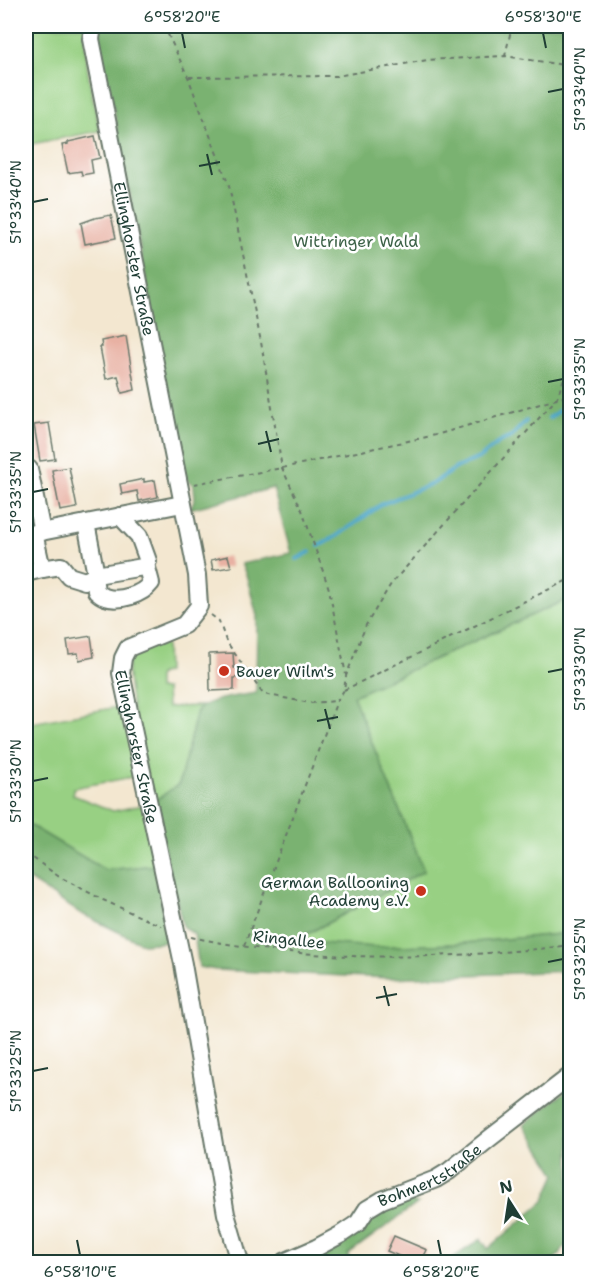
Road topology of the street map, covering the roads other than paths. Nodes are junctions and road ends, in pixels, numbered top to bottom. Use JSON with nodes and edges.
{"nodes":[{"id":1,"x":93,"y":26,"type":"edge"},
{"id":2,"x":26,"y":469,"type":"edge"},
{"id":3,"x":181,"y":495,"type":"junction"},
{"id":4,"x":120,"y":516,"type":"junction"},
{"id":5,"x":86,"y":523,"type":"junction"},
{"id":6,"x":34,"y":533,"type":"edge"},
{"id":7,"x":146,"y":564,"type":"junction"},
{"id":8,"x":42,"y":569,"type":"junction"},
{"id":9,"x":26,"y":573,"type":"edge"},
{"id":10,"x":95,"y":575,"type":"junction"},
{"id":11,"x":570,"y":1076,"type":"edge"},
{"id":12,"x":240,"y":1263,"type":"edge"},
{"id":13,"x":284,"y":1263,"type":"edge"}],
"edges":[{"from":1,"to":3,"type":"street","name":"Ellinghorster Straße"},
{"from":2,"to":6,"type":"street"},
{"from":3,"to":4,"type":"street"},
{"from":3,"to":12,"type":"street","name":"Ellinghorster Straße"},
{"from":4,"to":5,"type":"street"},
{"from":4,"to":7,"type":"street"},
{"from":5,"to":6,"type":"street"},
{"from":5,"to":10,"type":"street"},
{"from":6,"to":8,"type":"street"},
{"from":7,"to":10,"type":"street"},
{"from":7,"to":10,"type":"street"},
{"from":8,"to":9,"type":"street"},
{"from":8,"to":10,"type":"street"},
{"from":11,"to":13,"type":"street","name":"Bohmertstraße"}]}
